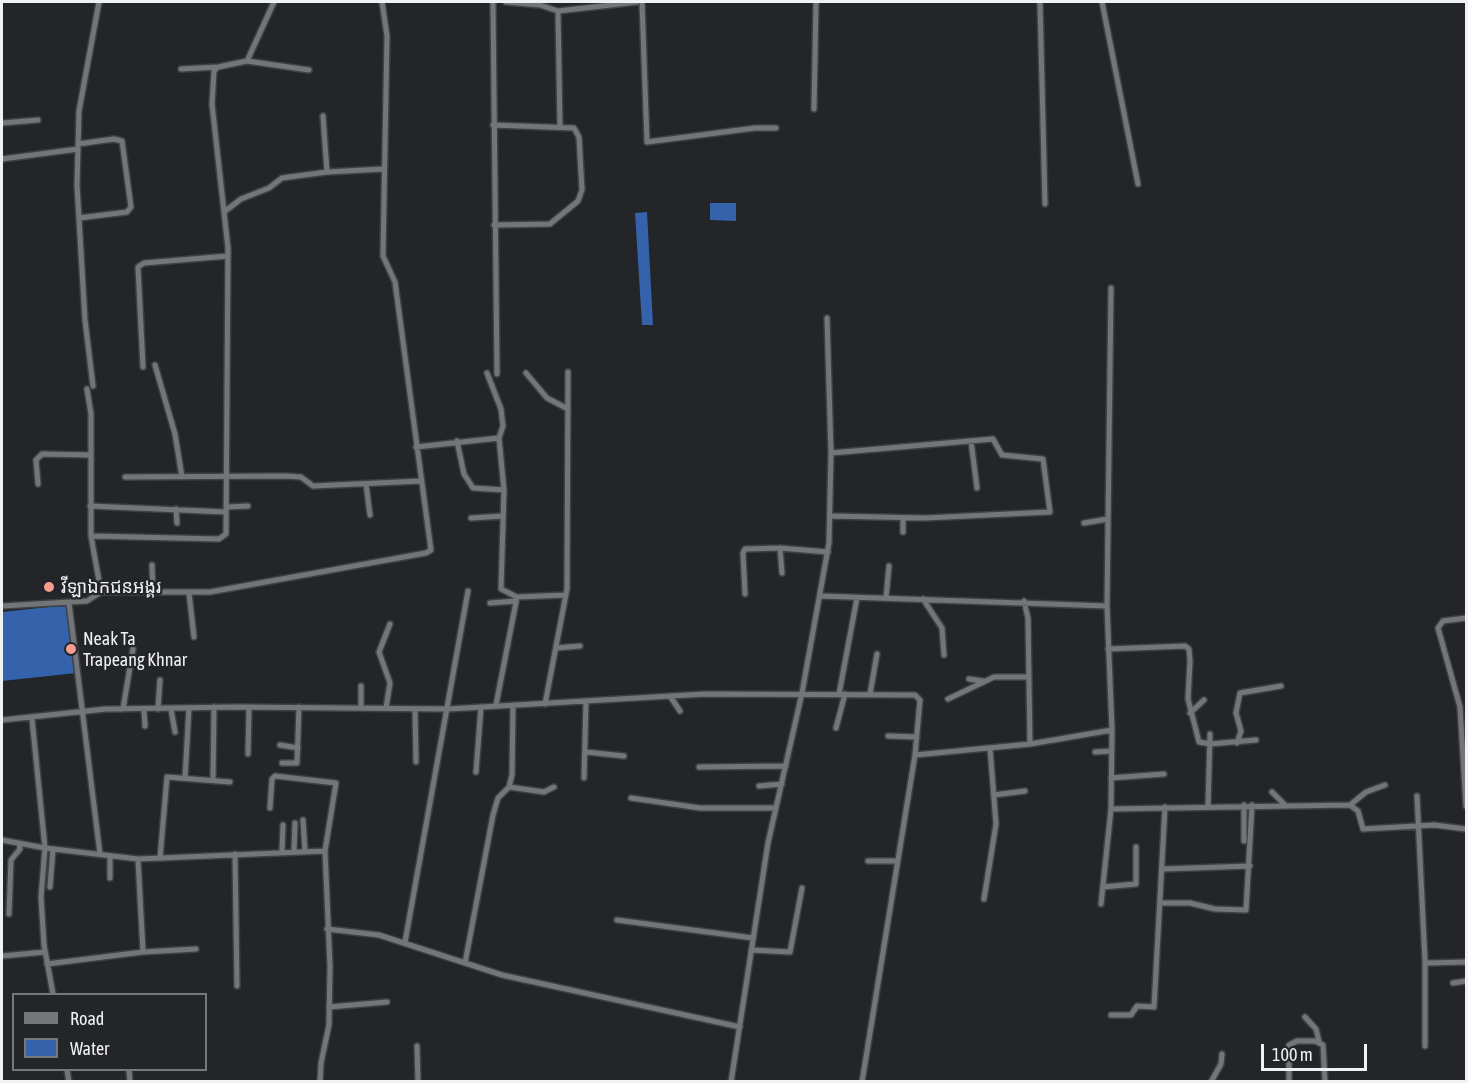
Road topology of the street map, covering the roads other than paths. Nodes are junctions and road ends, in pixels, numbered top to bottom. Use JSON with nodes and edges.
{"nodes":[{"id":1,"x":99,"y":2,"type":"edge"},
{"id":2,"x":274,"y":2,"type":"edge"},
{"id":3,"x":382,"y":2,"type":"edge"},
{"id":4,"x":493,"y":2,"type":"edge"},
{"id":5,"x":506,"y":2,"type":"edge"},
{"id":6,"x":637,"y":2,"type":"edge"},
{"id":7,"x":642,"y":2,"type":"edge"},
{"id":8,"x":816,"y":2,"type":"edge"},
{"id":9,"x":1040,"y":2,"type":"edge"},
{"id":10,"x":1101,"y":2,"type":"edge"},
{"id":11,"x":584,"y":5,"type":"edge"},
{"id":12,"x":558,"y":11,"type":"junction"},
{"id":13,"x":247,"y":61,"type":"junction"},
{"id":14,"x":218,"y":67,"type":"junction"},
{"id":15,"x":181,"y":69,"type":"dead end"},
{"id":16,"x":309,"y":70,"type":"dead end"},
{"id":17,"x":814,"y":109,"type":"dead end"},
{"id":18,"x":324,"y":116,"type":"dead end"},
{"id":19,"x":38,"y":120,"type":"dead end"},
{"id":20,"x":2,"y":123,"type":"edge"},
{"id":21,"x":494,"y":125,"type":"junction"},
{"id":22,"x":560,"y":127,"type":"junction"},
{"id":23,"x":776,"y":128,"type":"dead end"},
{"id":24,"x":78,"y":147,"type":"junction"},
{"id":25,"x":2,"y":159,"type":"edge"},
{"id":26,"x":383,"y":169,"type":"junction"},
{"id":27,"x":327,"y":172,"type":"junction"},
{"id":28,"x":1138,"y":184,"type":"dead end"},
{"id":29,"x":1045,"y":204,"type":"dead end"},
{"id":30,"x":224,"y":212,"type":"junction"},
{"id":31,"x":79,"y":218,"type":"junction"},
{"id":32,"x":494,"y":225,"type":"junction"},
{"id":33,"x":228,"y":256,"type":"junction"},
{"id":34,"x":1111,"y":288,"type":"dead end"},
{"id":35,"x":827,"y":318,"type":"dead end"},
{"id":36,"x":156,"y":365,"type":"dead end"},
{"id":37,"x":143,"y":367,"type":"dead end"},
{"id":38,"x":567,"y":372,"type":"dead end"},
{"id":39,"x":526,"y":373,"type":"dead end"},
{"id":40,"x":487,"y":374,"type":"dead end"},
{"id":41,"x":497,"y":374,"type":"dead end"},
{"id":42,"x":568,"y":409,"type":"junction"},
{"id":43,"x":500,"y":438,"type":"junction"},
{"id":44,"x":457,"y":441,"type":"junction"},
{"id":45,"x":971,"y":441,"type":"junction"},
{"id":46,"x":416,"y":447,"type":"junction"},
{"id":47,"x":831,"y":453,"type":"junction"},
{"id":48,"x":91,"y":455,"type":"junction"},
{"id":49,"x":125,"y":477,"type":"dead end"},
{"id":50,"x":182,"y":477,"type":"junction"},
{"id":51,"x":227,"y":477,"type":"junction"},
{"id":52,"x":421,"y":481,"type":"junction"},
{"id":53,"x":38,"y":484,"type":"dead end"},
{"id":54,"x":366,"y":484,"type":"junction"},
{"id":55,"x":977,"y":488,"type":"dead end"},
{"id":56,"x":504,"y":490,"type":"junction"},
{"id":57,"x":90,"y":506,"type":"junction"},
{"id":58,"x":248,"y":506,"type":"dead end"},
{"id":59,"x":176,"y":509,"type":"junction"},
{"id":60,"x":227,"y":510,"type":"junction"},
{"id":61,"x":370,"y":515,"type":"dead end"},
{"id":62,"x":503,"y":516,"type":"junction"},
{"id":63,"x":830,"y":516,"type":"junction"},
{"id":64,"x":471,"y":518,"type":"dead end"},
{"id":65,"x":903,"y":518,"type":"junction"},
{"id":66,"x":1108,"y":519,"type":"junction"},
{"id":67,"x":177,"y":523,"type":"dead end"},
{"id":68,"x":1084,"y":523,"type":"dead end"},
{"id":69,"x":903,"y":532,"type":"dead end"},
{"id":70,"x":91,"y":536,"type":"junction"},
{"id":71,"x":780,"y":548,"type":"junction"},
{"id":72,"x":828,"y":552,"type":"junction"},
{"id":73,"x":152,"y":565,"type":"dead end"},
{"id":74,"x":889,"y":566,"type":"dead end"},
{"id":75,"x":782,"y":573,"type":"dead end"},
{"id":76,"x":468,"y":591,"type":"dead end"},
{"id":77,"x":101,"y":592,"type":"junction"},
{"id":78,"x":153,"y":593,"type":"junction"},
{"id":79,"x":189,"y":593,"type":"junction"},
{"id":80,"x":745,"y":594,"type":"dead end"},
{"id":81,"x":566,"y":595,"type":"junction"},
{"id":82,"x":820,"y":596,"type":"junction"},
{"id":83,"x":857,"y":597,"type":"junction"},
{"id":84,"x":886,"y":598,"type":"junction"},
{"id":85,"x":923,"y":598,"type":"junction"},
{"id":86,"x":516,"y":599,"type":"junction"},
{"id":87,"x":1024,"y":601,"type":"junction"},
{"id":88,"x":69,"y":603,"type":"junction"},
{"id":89,"x":490,"y":603,"type":"dead end"},
{"id":90,"x":2,"y":606,"type":"edge"},
{"id":91,"x":1107,"y":606,"type":"junction"},
{"id":92,"x":1467,"y":618,"type":"edge"},
{"id":93,"x":390,"y":624,"type":"dead end"},
{"id":94,"x":194,"y":637,"type":"dead end"},
{"id":95,"x":580,"y":646,"type":"dead end"},
{"id":96,"x":556,"y":648,"type":"junction"},
{"id":97,"x":133,"y":649,"type":"dead end"},
{"id":98,"x":1108,"y":649,"type":"junction"},
{"id":99,"x":878,"y":654,"type":"dead end"},
{"id":100,"x":944,"y":655,"type":"dead end"},
{"id":101,"x":1027,"y":677,"type":"junction"},
{"id":102,"x":969,"y":679,"type":"dead end"},
{"id":103,"x":160,"y":680,"type":"dead end"},
{"id":104,"x":983,"y":681,"type":"junction"},
{"id":105,"x":361,"y":686,"type":"dead end"},
{"id":106,"x":1281,"y":686,"type":"dead end"},
{"id":107,"x":801,"y":693,"type":"junction"},
{"id":108,"x":842,"y":694,"type":"junction"},
{"id":109,"x":870,"y":694,"type":"junction"},
{"id":110,"x":670,"y":696,"type":"junction"},
{"id":111,"x":948,"y":699,"type":"dead end"},
{"id":112,"x":1204,"y":700,"type":"dead end"},
{"id":113,"x":586,"y":702,"type":"junction"},
{"id":114,"x":545,"y":704,"type":"junction"},
{"id":115,"x":496,"y":705,"type":"junction"},
{"id":116,"x":513,"y":705,"type":"junction"},
{"id":117,"x":249,"y":706,"type":"junction"},
{"id":118,"x":214,"y":707,"type":"junction"},
{"id":119,"x":299,"y":707,"type":"junction"},
{"id":120,"x":361,"y":707,"type":"junction"},
{"id":121,"x":481,"y":707,"type":"junction"},
{"id":122,"x":189,"y":708,"type":"junction"},
{"id":123,"x":386,"y":708,"type":"junction"},
{"id":124,"x":158,"y":709,"type":"junction"},
{"id":125,"x":171,"y":709,"type":"junction"},
{"id":126,"x":415,"y":709,"type":"junction"},
{"id":127,"x":123,"y":710,"type":"junction"},
{"id":128,"x":144,"y":710,"type":"junction"},
{"id":129,"x":448,"y":710,"type":"junction"},
{"id":130,"x":680,"y":711,"type":"dead end"},
{"id":131,"x":82,"y":712,"type":"junction"},
{"id":132,"x":1190,"y":712,"type":"junction"},
{"id":133,"x":32,"y":719,"type":"junction"},
{"id":134,"x":2,"y":720,"type":"edge"},
{"id":135,"x":145,"y":726,"type":"dead end"},
{"id":136,"x":836,"y":728,"type":"dead end"},
{"id":137,"x":1112,"y":730,"type":"junction"},
{"id":138,"x":175,"y":732,"type":"dead end"},
{"id":139,"x":1210,"y":734,"type":"dead end"},
{"id":140,"x":888,"y":736,"type":"dead end"},
{"id":141,"x":917,"y":737,"type":"junction"},
{"id":142,"x":1256,"y":740,"type":"dead end"},
{"id":143,"x":1237,"y":743,"type":"junction"},
{"id":144,"x":1030,"y":744,"type":"junction"},
{"id":145,"x":1210,"y":744,"type":"junction"},
{"id":146,"x":280,"y":745,"type":"dead end"},
{"id":147,"x":298,"y":748,"type":"junction"},
{"id":148,"x":990,"y":748,"type":"junction"},
{"id":149,"x":1112,"y":751,"type":"junction"},
{"id":150,"x":586,"y":752,"type":"junction"},
{"id":151,"x":1095,"y":752,"type":"dead end"},
{"id":152,"x":248,"y":754,"type":"dead end"},
{"id":153,"x":915,"y":755,"type":"junction"},
{"id":154,"x":624,"y":756,"type":"dead end"},
{"id":155,"x":416,"y":762,"type":"dead end"},
{"id":156,"x":282,"y":764,"type":"dead end"},
{"id":157,"x":786,"y":766,"type":"junction"},
{"id":158,"x":699,"y":767,"type":"dead end"},
{"id":159,"x":476,"y":772,"type":"dead end"},
{"id":160,"x":1164,"y":774,"type":"dead end"},
{"id":161,"x":185,"y":778,"type":"junction"},
{"id":162,"x":584,"y":778,"type":"dead end"},
{"id":163,"x":1111,"y":778,"type":"junction"},
{"id":164,"x":213,"y":780,"type":"junction"},
{"id":165,"x":230,"y":782,"type":"dead end"},
{"id":166,"x":782,"y":784,"type":"junction"},
{"id":167,"x":1385,"y":785,"type":"dead end"},
{"id":168,"x":759,"y":786,"type":"dead end"},
{"id":169,"x":509,"y":787,"type":"junction"},
{"id":170,"x":554,"y":787,"type":"dead end"},
{"id":171,"x":1024,"y":791,"type":"dead end"},
{"id":172,"x":1272,"y":792,"type":"dead end"},
{"id":173,"x":994,"y":795,"type":"junction"},
{"id":174,"x":1417,"y":796,"type":"dead end"},
{"id":175,"x":631,"y":798,"type":"dead end"},
{"id":176,"x":1244,"y":805,"type":"junction"},
{"id":177,"x":1252,"y":805,"type":"junction"},
{"id":178,"x":1285,"y":805,"type":"junction"},
{"id":179,"x":1208,"y":806,"type":"junction"},
{"id":180,"x":1350,"y":806,"type":"junction"},
{"id":181,"x":1467,"y":806,"type":"edge"},
{"id":182,"x":1166,"y":807,"type":"junction"},
{"id":183,"x":270,"y":808,"type":"dead end"},
{"id":184,"x":776,"y":808,"type":"junction"},
{"id":185,"x":1111,"y":809,"type":"junction"},
{"id":186,"x":303,"y":820,"type":"dead end"},
{"id":187,"x":294,"y":824,"type":"dead end"},
{"id":188,"x":283,"y":825,"type":"dead end"},
{"id":189,"x":1418,"y":826,"type":"junction"},
{"id":190,"x":1467,"y":829,"type":"edge"},
{"id":191,"x":2,"y":840,"type":"edge"},
{"id":192,"x":1244,"y":841,"type":"dead end"},
{"id":193,"x":20,"y":843,"type":"junction"},
{"id":194,"x":1136,"y":847,"type":"dead end"},
{"id":195,"x":45,"y":848,"type":"junction"},
{"id":196,"x":53,"y":849,"type":"junction"},
{"id":197,"x":282,"y":851,"type":"junction"},
{"id":198,"x":294,"y":851,"type":"junction"},
{"id":199,"x":305,"y":851,"type":"junction"},
{"id":200,"x":325,"y":851,"type":"junction"},
{"id":201,"x":235,"y":854,"type":"junction"},
{"id":202,"x":100,"y":855,"type":"junction"},
{"id":203,"x":110,"y":856,"type":"junction"},
{"id":204,"x":160,"y":858,"type":"junction"},
{"id":205,"x":138,"y":859,"type":"junction"},
{"id":206,"x":868,"y":861,"type":"dead end"},
{"id":207,"x":897,"y":861,"type":"junction"},
{"id":208,"x":1250,"y":866,"type":"junction"},
{"id":209,"x":1163,"y":869,"type":"junction"},
{"id":210,"x":110,"y":878,"type":"dead end"},
{"id":211,"x":50,"y":887,"type":"dead end"},
{"id":212,"x":1103,"y":887,"type":"junction"},
{"id":213,"x":802,"y":888,"type":"dead end"},
{"id":214,"x":984,"y":899,"type":"dead end"},
{"id":215,"x":1101,"y":903,"type":"dead end"},
{"id":216,"x":1162,"y":903,"type":"junction"},
{"id":217,"x":9,"y":914,"type":"dead end"},
{"id":218,"x":617,"y":920,"type":"dead end"},
{"id":219,"x":327,"y":929,"type":"junction"},
{"id":220,"x":753,"y":938,"type":"junction"},
{"id":221,"x":405,"y":942,"type":"junction"},
{"id":222,"x":196,"y":949,"type":"dead end"},
{"id":223,"x":751,"y":950,"type":"junction"},
{"id":224,"x":45,"y":952,"type":"junction"},
{"id":225,"x":143,"y":952,"type":"junction"},
{"id":226,"x":2,"y":956,"type":"edge"},
{"id":227,"x":1425,"y":961,"type":"junction"},
{"id":228,"x":1467,"y":962,"type":"edge"},
{"id":229,"x":465,"y":963,"type":"junction"},
{"id":230,"x":47,"y":964,"type":"junction"},
{"id":231,"x":1467,"y":981,"type":"edge"},
{"id":232,"x":1453,"y":983,"type":"dead end"},
{"id":233,"x":237,"y":986,"type":"dead end"},
{"id":234,"x":53,"y":993,"type":"edge"},
{"id":235,"x":387,"y":1002,"type":"dead end"},
{"id":236,"x":329,"y":1006,"type":"junction"},
{"id":237,"x":1111,"y":1015,"type":"dead end"},
{"id":238,"x":1305,"y":1017,"type":"dead end"},
{"id":239,"x":740,"y":1027,"type":"junction"},
{"id":240,"x":1319,"y":1041,"type":"junction"},
{"id":241,"x":417,"y":1046,"type":"dead end"},
{"id":242,"x":1425,"y":1046,"type":"dead end"},
{"id":243,"x":1222,"y":1054,"type":"dead end"},
{"id":244,"x":320,"y":1082,"type":"edge"},
{"id":245,"x":418,"y":1082,"type":"edge"},
{"id":246,"x":731,"y":1082,"type":"edge"},
{"id":247,"x":862,"y":1082,"type":"edge"},
{"id":248,"x":1211,"y":1082,"type":"edge"},
{"id":249,"x":1289,"y":1082,"type":"edge"},
{"id":250,"x":1325,"y":1082,"type":"edge"}],
"edges":[{"from":1,"to":24,"type":"street"},
{"from":2,"to":13,"type":"street"},
{"from":3,"to":26,"type":"street"},
{"from":4,"to":21,"type":"street"},
{"from":5,"to":12,"type":"street"},
{"from":6,"to":11,"type":"street"},
{"from":7,"to":23,"type":"street"},
{"from":8,"to":17,"type":"street"},
{"from":9,"to":29,"type":"street"},
{"from":10,"to":28,"type":"street"},
{"from":11,"to":12,"type":"street"},
{"from":12,"to":22,"type":"street"},
{"from":13,"to":14,"type":"street"},
{"from":13,"to":16,"type":"street"},
{"from":14,"to":15,"type":"street"},
{"from":14,"to":30,"type":"street"},
{"from":18,"to":27,"type":"street"},
{"from":19,"to":20,"type":"street"},
{"from":21,"to":22,"type":"street"},
{"from":21,"to":32,"type":"street"},
{"from":22,"to":32,"type":"street"},
{"from":24,"to":25,"type":"street"},
{"from":24,"to":31,"type":"street"},
{"from":24,"to":31,"type":"street"},
{"from":26,"to":27,"type":"street"},
{"from":26,"to":46,"type":"street"},
{"from":27,"to":30,"type":"street"},
{"from":30,"to":33,"type":"street"},
{"from":31,"to":48,"type":"street"},
{"from":32,"to":41,"type":"street"},
{"from":33,"to":37,"type":"street"},
{"from":33,"to":51,"type":"street"},
{"from":34,"to":66,"type":"street"},
{"from":35,"to":47,"type":"street"},
{"from":36,"to":50,"type":"street"},
{"from":38,"to":42,"type":"street"},
{"from":39,"to":42,"type":"street"},
{"from":40,"to":43,"type":"street"},
{"from":42,"to":81,"type":"street"},
{"from":43,"to":44,"type":"street"},
{"from":43,"to":56,"type":"street"},
{"from":44,"to":46,"type":"street"},
{"from":44,"to":56,"type":"street"},
{"from":45,"to":47,"type":"street"},
{"from":45,"to":55,"type":"street"},
{"from":45,"to":65,"type":"street"},
{"from":46,"to":52,"type":"street"},
{"from":47,"to":63,"type":"street"},
{"from":48,"to":53,"type":"street"},
{"from":48,"to":57,"type":"street"},
{"from":49,"to":50,"type":"street"},
{"from":50,"to":51,"type":"street"},
{"from":51,"to":54,"type":"street"},
{"from":51,"to":60,"type":"street"},
{"from":52,"to":54,"type":"street"},
{"from":52,"to":79,"type":"street"},
{"from":54,"to":61,"type":"street"},
{"from":56,"to":62,"type":"street"},
{"from":57,"to":59,"type":"street"},
{"from":57,"to":70,"type":"street"},
{"from":58,"to":60,"type":"street"},
{"from":59,"to":60,"type":"street"},
{"from":59,"to":67,"type":"street"},
{"from":60,"to":70,"type":"street"},
{"from":62,"to":64,"type":"street"},
{"from":62,"to":86,"type":"street"},
{"from":63,"to":65,"type":"street"},
{"from":63,"to":72,"type":"street"},
{"from":65,"to":69,"type":"street"},
{"from":66,"to":68,"type":"street"},
{"from":66,"to":91,"type":"street"},
{"from":70,"to":77,"type":"street"},
{"from":71,"to":72,"type":"street"},
{"from":71,"to":75,"type":"street"},
{"from":71,"to":80,"type":"street"},
{"from":72,"to":82,"type":"street"},
{"from":73,"to":78,"type":"street"},
{"from":74,"to":84,"type":"street"},
{"from":76,"to":129,"type":"street"},
{"from":77,"to":78,"type":"street"},
{"from":77,"to":88,"type":"street"},
{"from":78,"to":79,"type":"street"},
{"from":79,"to":94,"type":"street"},
{"from":81,"to":86,"type":"street"},
{"from":81,"to":96,"type":"street"},
{"from":82,"to":83,"type":"street"},
{"from":82,"to":107,"type":"street"},
{"from":83,"to":84,"type":"street"},
{"from":83,"to":108,"type":"street"},
{"from":84,"to":85,"type":"street"},
{"from":85,"to":87,"type":"street"},
{"from":85,"to":100,"type":"street"},
{"from":86,"to":89,"type":"street"},
{"from":86,"to":115,"type":"street"},
{"from":87,"to":91,"type":"street"},
{"from":87,"to":101,"type":"street"},
{"from":88,"to":90,"type":"street"},
{"from":88,"to":131,"type":"street"},
{"from":91,"to":98,"type":"street"},
{"from":92,"to":181,"type":"street"},
{"from":93,"to":123,"type":"street"},
{"from":95,"to":96,"type":"street"},
{"from":96,"to":114,"type":"street"},
{"from":97,"to":127,"type":"street"},
{"from":98,"to":132,"type":"street"},
{"from":98,"to":137,"type":"street"},
{"from":99,"to":109,"type":"street"},
{"from":101,"to":104,"type":"street"},
{"from":101,"to":144,"type":"street"},
{"from":102,"to":104,"type":"street"},
{"from":103,"to":124,"type":"street"},
{"from":104,"to":111,"type":"street"},
{"from":105,"to":120,"type":"street"},
{"from":106,"to":143,"type":"street"},
{"from":107,"to":108,"type":"street"},
{"from":107,"to":110,"type":"street"},
{"from":107,"to":157,"type":"street"},
{"from":108,"to":109,"type":"street"},
{"from":108,"to":136,"type":"street"},
{"from":109,"to":141,"type":"street"},
{"from":110,"to":113,"type":"street"},
{"from":110,"to":130,"type":"street"},
{"from":112,"to":132,"type":"street"},
{"from":113,"to":114,"type":"street"},
{"from":113,"to":150,"type":"street"},
{"from":114,"to":116,"type":"street"},
{"from":115,"to":116,"type":"street"},
{"from":115,"to":121,"type":"street"},
{"from":116,"to":169,"type":"street"},
{"from":117,"to":118,"type":"street"},
{"from":117,"to":119,"type":"street"},
{"from":117,"to":152,"type":"street"},
{"from":118,"to":122,"type":"street"},
{"from":118,"to":164,"type":"street"},
{"from":119,"to":120,"type":"street"},
{"from":119,"to":147,"type":"street"},
{"from":120,"to":123,"type":"street"},
{"from":121,"to":129,"type":"street"},
{"from":121,"to":159,"type":"street"},
{"from":122,"to":125,"type":"street"},
{"from":122,"to":161,"type":"street"},
{"from":123,"to":126,"type":"street"},
{"from":124,"to":125,"type":"street"},
{"from":124,"to":128,"type":"street"},
{"from":125,"to":138,"type":"street"},
{"from":126,"to":129,"type":"street"},
{"from":126,"to":155,"type":"street"},
{"from":127,"to":128,"type":"street"},
{"from":127,"to":131,"type":"street"},
{"from":128,"to":135,"type":"street"},
{"from":129,"to":221,"type":"street"},
{"from":131,"to":133,"type":"street"},
{"from":131,"to":202,"type":"street"},
{"from":132,"to":145,"type":"street"},
{"from":133,"to":134,"type":"street"},
{"from":133,"to":195,"type":"street"},
{"from":137,"to":144,"type":"street"},
{"from":137,"to":149,"type":"street"},
{"from":139,"to":145,"type":"street"},
{"from":140,"to":141,"type":"street"},
{"from":141,"to":153,"type":"street"},
{"from":142,"to":143,"type":"street"},
{"from":143,"to":145,"type":"street"},
{"from":144,"to":148,"type":"street"},
{"from":145,"to":179,"type":"street"},
{"from":146,"to":147,"type":"street"},
{"from":147,"to":156,"type":"street"},
{"from":148,"to":153,"type":"street"},
{"from":148,"to":173,"type":"street"},
{"from":149,"to":151,"type":"street"},
{"from":149,"to":163,"type":"street"},
{"from":150,"to":154,"type":"street"},
{"from":150,"to":162,"type":"street"},
{"from":153,"to":207,"type":"street"},
{"from":157,"to":158,"type":"street"},
{"from":157,"to":166,"type":"street"},
{"from":160,"to":163,"type":"street"},
{"from":161,"to":164,"type":"street"},
{"from":161,"to":204,"type":"street"},
{"from":163,"to":185,"type":"street"},
{"from":164,"to":165,"type":"street"},
{"from":166,"to":168,"type":"street"},
{"from":166,"to":184,"type":"street"},
{"from":167,"to":180,"type":"street"},
{"from":169,"to":170,"type":"street"},
{"from":169,"to":229,"type":"street"},
{"from":171,"to":173,"type":"street"},
{"from":172,"to":178,"type":"street"},
{"from":173,"to":214,"type":"street"},
{"from":174,"to":189,"type":"street"},
{"from":175,"to":184,"type":"street"},
{"from":176,"to":177,"type":"street"},
{"from":176,"to":179,"type":"street"},
{"from":176,"to":192,"type":"street"},
{"from":177,"to":178,"type":"street"},
{"from":177,"to":208,"type":"street"},
{"from":178,"to":180,"type":"street"},
{"from":179,"to":182,"type":"street"},
{"from":180,"to":189,"type":"street"},
{"from":182,"to":185,"type":"street"},
{"from":182,"to":209,"type":"street"},
{"from":183,"to":200,"type":"street"},
{"from":184,"to":220,"type":"street"},
{"from":185,"to":212,"type":"street"},
{"from":186,"to":199,"type":"street"},
{"from":187,"to":198,"type":"street"},
{"from":188,"to":197,"type":"street"},
{"from":189,"to":190,"type":"street"},
{"from":189,"to":227,"type":"street"},
{"from":191,"to":193,"type":"street"},
{"from":193,"to":195,"type":"street"},
{"from":193,"to":217,"type":"street"},
{"from":194,"to":212,"type":"street"},
{"from":195,"to":196,"type":"street"},
{"from":195,"to":224,"type":"street"},
{"from":196,"to":202,"type":"street"},
{"from":196,"to":211,"type":"street"},
{"from":197,"to":198,"type":"street"},
{"from":197,"to":201,"type":"street"},
{"from":198,"to":199,"type":"street"},
{"from":199,"to":200,"type":"street"},
{"from":200,"to":219,"type":"street"},
{"from":201,"to":204,"type":"street"},
{"from":201,"to":233,"type":"street"},
{"from":202,"to":203,"type":"street"},
{"from":203,"to":205,"type":"street"},
{"from":203,"to":210,"type":"street"},
{"from":204,"to":205,"type":"street"},
{"from":205,"to":225,"type":"street"},
{"from":206,"to":207,"type":"street"},
{"from":207,"to":247,"type":"street"},
{"from":208,"to":209,"type":"street"},
{"from":208,"to":216,"type":"street"},
{"from":209,"to":216,"type":"street"},
{"from":212,"to":215,"type":"street"},
{"from":213,"to":223,"type":"street"},
{"from":216,"to":237,"type":"street"},
{"from":218,"to":220,"type":"street"},
{"from":219,"to":221,"type":"street"},
{"from":219,"to":236,"type":"street"},
{"from":220,"to":223,"type":"street"},
{"from":221,"to":229,"type":"street"},
{"from":222,"to":225,"type":"street"},
{"from":223,"to":239,"type":"street"},
{"from":224,"to":226,"type":"street"},
{"from":224,"to":230,"type":"street"},
{"from":225,"to":230,"type":"street"},
{"from":227,"to":228,"type":"street"},
{"from":227,"to":242,"type":"street"},
{"from":229,"to":239,"type":"street"},
{"from":230,"to":234,"type":"street"},
{"from":231,"to":232,"type":"street"},
{"from":235,"to":236,"type":"street"},
{"from":236,"to":244,"type":"street"},
{"from":238,"to":240,"type":"street"},
{"from":239,"to":246,"type":"street"},
{"from":240,"to":249,"type":"street"},
{"from":240,"to":250,"type":"street"},
{"from":241,"to":245,"type":"street"},
{"from":243,"to":248,"type":"street"}]}
